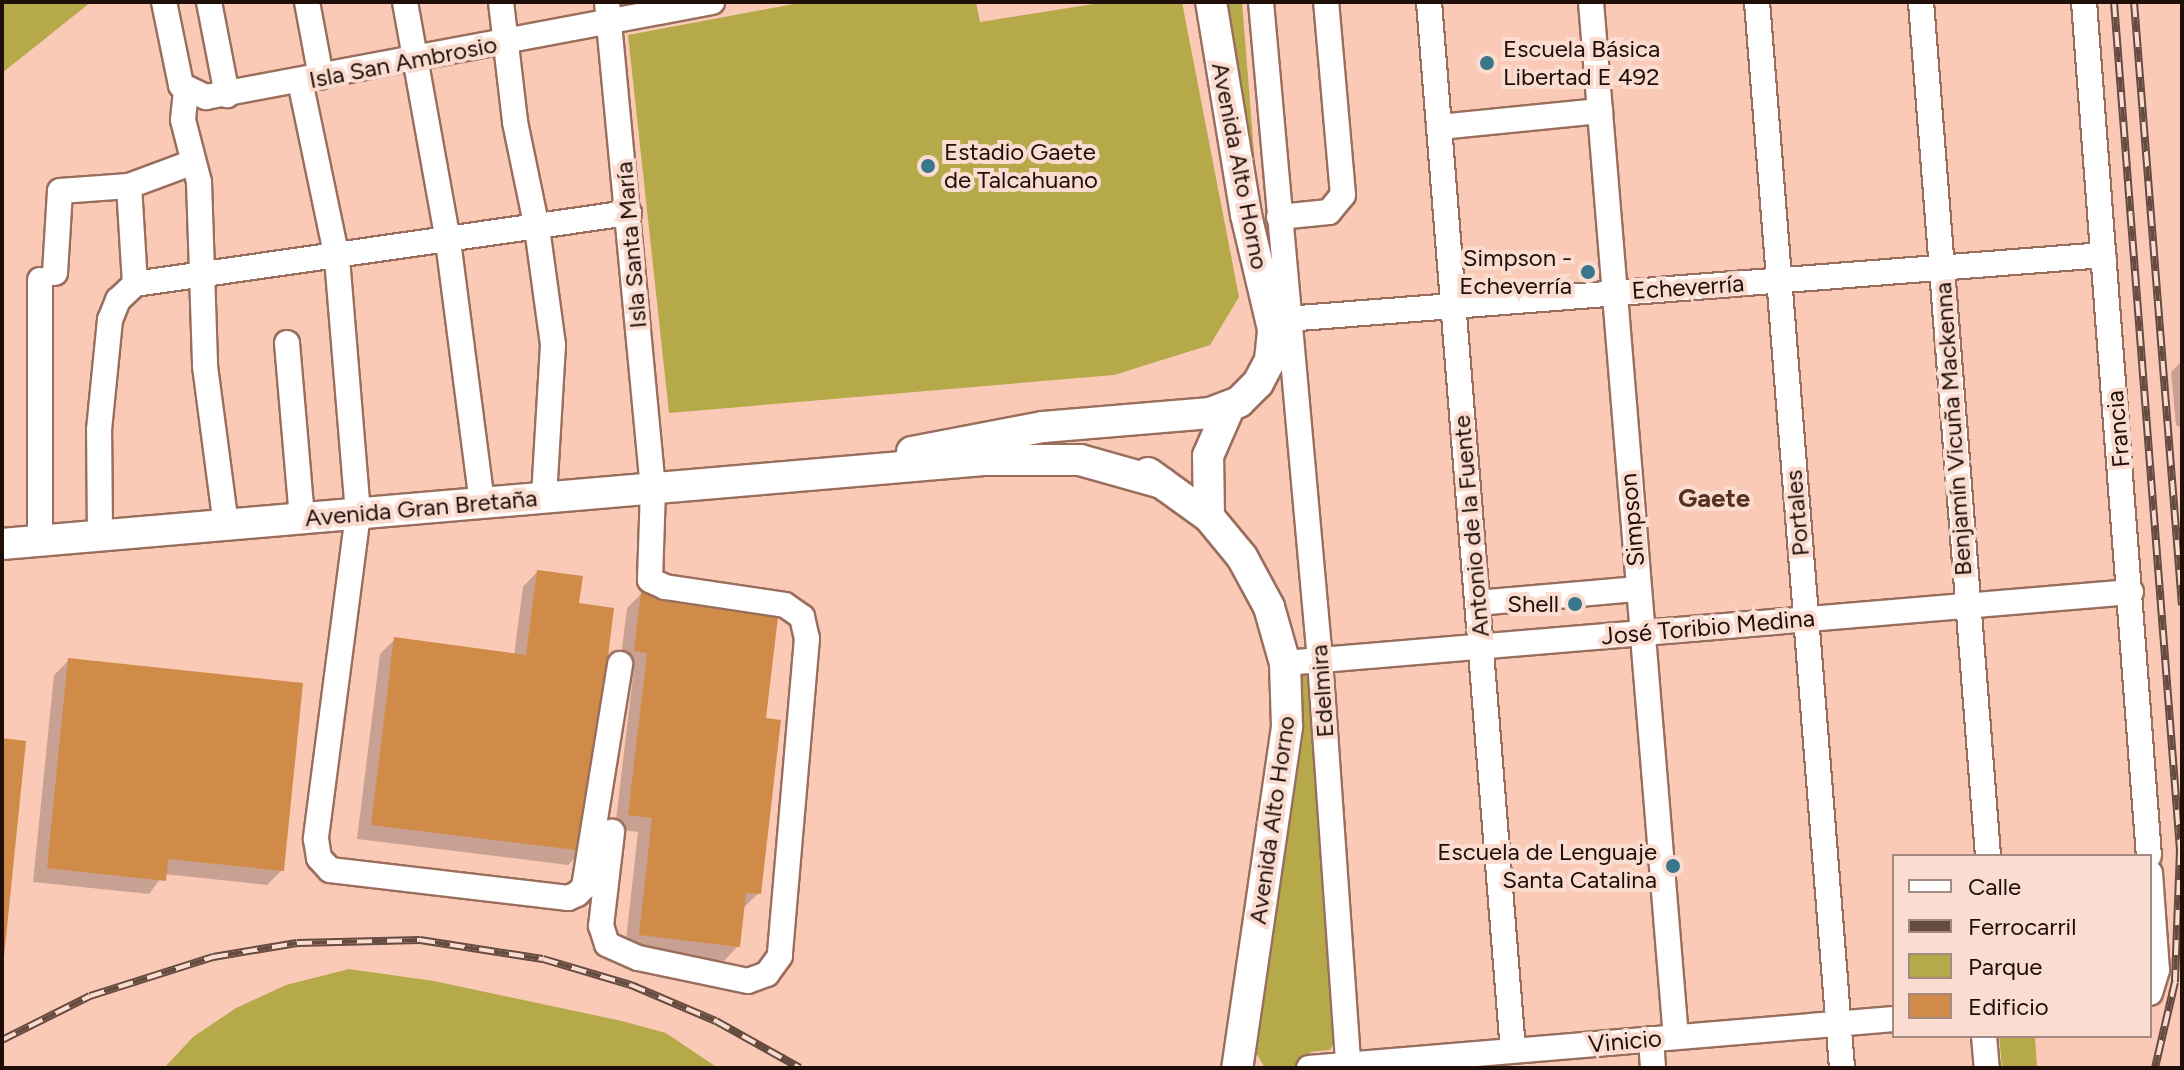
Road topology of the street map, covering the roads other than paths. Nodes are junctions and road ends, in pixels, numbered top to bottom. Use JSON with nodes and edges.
{"nodes":[{"id":1,"x":164,"y":2,"type":"edge"},
{"id":2,"x":209,"y":2,"type":"edge"},
{"id":3,"x":307,"y":2,"type":"edge"},
{"id":4,"x":405,"y":2,"type":"edge"},
{"id":5,"x":501,"y":2,"type":"edge"},
{"id":6,"x":712,"y":2,"type":"edge"},
{"id":7,"x":1211,"y":2,"type":"edge"},
{"id":8,"x":1261,"y":2,"type":"edge"},
{"id":9,"x":1326,"y":2,"type":"edge"},
{"id":10,"x":1429,"y":2,"type":"edge"},
{"id":11,"x":1591,"y":2,"type":"edge"},
{"id":12,"x":1757,"y":2,"type":"edge"},
{"id":13,"x":1921,"y":2,"type":"edge"},
{"id":14,"x":2084,"y":2,"type":"edge"},
{"id":15,"x":609,"y":12,"type":"edge"},
{"id":16,"x":508,"y":42,"type":"junction"},
{"id":17,"x":415,"y":59,"type":"junction"},
{"id":18,"x":310,"y":79,"type":"junction"},
{"id":19,"x":186,"y":91,"type":"junction"},
{"id":20,"x":227,"y":95,"type":"junction"},
{"id":21,"x":1600,"y":111,"type":"junction"},
{"id":22,"x":1439,"y":127,"type":"junction"},
{"id":23,"x":191,"y":163,"type":"junction"},
{"id":24,"x":129,"y":186,"type":"junction"},
{"id":25,"x":629,"y":213,"type":"junction"},
{"id":26,"x":1279,"y":217,"type":"junction"},
{"id":27,"x":537,"y":228,"type":"junction"},
{"id":28,"x":448,"y":241,"type":"junction"},
{"id":29,"x":2103,"y":255,"type":"junction"},
{"id":30,"x":337,"y":258,"type":"junction"},
{"id":31,"x":1941,"y":268,"type":"junction"},
{"id":32,"x":203,"y":277,"type":"junction"},
{"id":33,"x":1779,"y":280,"type":"junction"},
{"id":34,"x":135,"y":284,"type":"junction"},
{"id":35,"x":1614,"y":293,"type":"junction"},
{"id":36,"x":1453,"y":305,"type":"junction"},
{"id":37,"x":1280,"y":319,"type":"junction"},
{"id":38,"x":287,"y":343,"type":"dead end"},
{"id":39,"x":1229,"y":408,"type":"junction"},
{"id":40,"x":1085,"y":424,"type":"junction"},
{"id":41,"x":1002,"y":432,"type":"junction"},
{"id":42,"x":1052,"y":435,"type":"junction"},
{"id":43,"x":983,"y":460,"type":"junction"},
{"id":44,"x":841,"y":473,"type":"junction"},
{"id":45,"x":1162,"y":483,"type":"junction"},
{"id":46,"x":653,"y":489,"type":"junction"},
{"id":47,"x":544,"y":498,"type":"junction"},
{"id":48,"x":482,"y":503,"type":"junction"},
{"id":49,"x":358,"y":514,"type":"junction"},
{"id":50,"x":1209,"y":517,"type":"junction"},
{"id":51,"x":302,"y":519,"type":"junction"},
{"id":52,"x":226,"y":525,"type":"junction"},
{"id":53,"x":100,"y":536,"type":"junction"},
{"id":54,"x":40,"y":541,"type":"junction"},
{"id":55,"x":2,"y":544,"type":"edge"},
{"id":56,"x":1638,"y":589,"type":"junction"},
{"id":57,"x":1605,"y":592,"type":"junction"},
{"id":58,"x":2131,"y":592,"type":"junction"},
{"id":59,"x":1548,"y":597,"type":"junction"},
{"id":60,"x":1507,"y":601,"type":"junction"},
{"id":61,"x":1477,"y":603,"type":"junction"},
{"id":62,"x":1967,"y":605,"type":"junction"},
{"id":63,"x":1805,"y":619,"type":"junction"},
{"id":64,"x":1631,"y":634,"type":"junction"},
{"id":65,"x":1551,"y":641,"type":"junction"},
{"id":66,"x":1488,"y":646,"type":"junction"},
{"id":67,"x":1320,"y":660,"type":"junction"},
{"id":68,"x":1285,"y":663,"type":"junction"},
{"id":69,"x":620,"y":664,"type":"dead end"},
{"id":70,"x":612,"y":832,"type":"dead end"},
{"id":71,"x":1988,"y":854,"type":"edge"},
{"id":72,"x":2149,"y":854,"type":"edge"},
{"id":73,"x":2152,"y":901,"type":"edge"},
{"id":74,"x":2152,"y":986,"type":"edge"},
{"id":75,"x":1892,"y":1019,"type":"edge"},
{"id":76,"x":1839,"y":1023,"type":"junction"},
{"id":77,"x":1663,"y":1038,"type":"junction"},
{"id":78,"x":1984,"y":1038,"type":"edge"},
{"id":79,"x":1513,"y":1051,"type":"junction"},
{"id":80,"x":1241,"y":1061,"type":"edge"},
{"id":81,"x":1348,"y":1064,"type":"junction"},
{"id":82,"x":1316,"y":1068,"type":"edge"},
{"id":83,"x":1653,"y":1068,"type":"edge"},
{"id":84,"x":1842,"y":1068,"type":"edge"},
{"id":85,"x":1987,"y":1068,"type":"edge"}],
"edges":[{"from":1,"to":19,"type":"street"},
{"from":2,"to":20,"type":"street"},
{"from":3,"to":18,"type":"street"},
{"from":4,"to":17,"type":"street"},
{"from":5,"to":16,"type":"street"},
{"from":6,"to":15,"type":"street","name":"Isla San Ambrosio"},
{"from":7,"to":37,"type":"main road","name":"Avenida Alto Horno"},
{"from":8,"to":26,"type":"street","name":"Avenida Alto Horno"},
{"from":9,"to":26,"type":"street"},
{"from":10,"to":22,"type":"street","name":"Antonio de la Fuente"},
{"from":11,"to":21,"type":"street","name":"Simpson"},
{"from":12,"to":33,"type":"street","name":"Portales"},
{"from":13,"to":31,"type":"street","name":"Benjamín Vicuña Mackenna"},
{"from":14,"to":29,"type":"street","name":"Francia"},
{"from":15,"to":16,"type":"street","name":"Isla San Ambrosio"},
{"from":15,"to":25,"type":"street","name":"Isla Santa María"},
{"from":16,"to":17,"type":"street","name":"Isla San Ambrosio"},
{"from":16,"to":27,"type":"street"},
{"from":17,"to":18,"type":"street","name":"Isla San Ambrosio"},
{"from":17,"to":28,"type":"street"},
{"from":18,"to":20,"type":"street","name":"Isla San Ambrosio"},
{"from":18,"to":30,"type":"street"},
{"from":19,"to":20,"type":"street","name":"Isla San Ambrosio"},
{"from":19,"to":23,"type":"street"},
{"from":21,"to":22,"type":"street"},
{"from":21,"to":35,"type":"street","name":"Simpson"},
{"from":22,"to":36,"type":"street","name":"Antonio de la Fuente"},
{"from":23,"to":24,"type":"street"},
{"from":23,"to":32,"type":"street"},
{"from":24,"to":34,"type":"street"},
{"from":24,"to":54,"type":"street"},
{"from":25,"to":27,"type":"street"},
{"from":25,"to":46,"type":"street","name":"Isla Santa María"},
{"from":26,"to":37,"type":"street","name":"Avenida Alto Horno"},
{"from":27,"to":28,"type":"street"},
{"from":27,"to":47,"type":"street"},
{"from":28,"to":30,"type":"street"},
{"from":28,"to":48,"type":"street"},
{"from":29,"to":31,"type":"street","name":"Echeverría"},
{"from":29,"to":58,"type":"street","name":"Francia"},
{"from":30,"to":32,"type":"street"},
{"from":30,"to":49,"type":"street"},
{"from":31,"to":33,"type":"street","name":"Echeverría"},
{"from":31,"to":62,"type":"street","name":"Benjamín Vicuña Mackenna"},
{"from":32,"to":34,"type":"street"},
{"from":32,"to":52,"type":"street"},
{"from":33,"to":35,"type":"street","name":"Echeverría"},
{"from":33,"to":63,"type":"street","name":"Portales"},
{"from":34,"to":53,"type":"street"},
{"from":35,"to":36,"type":"street","name":"Echeverría"},
{"from":35,"to":56,"type":"street","name":"Simpson"},
{"from":36,"to":37,"type":"street","name":"Echeverría"},
{"from":36,"to":61,"type":"street","name":"Antonio de la Fuente"},
{"from":37,"to":39,"type":"main road","name":"Avenida Alto Horno"},
{"from":37,"to":67,"type":"street","name":"Edelmira"},
{"from":38,"to":51,"type":"street"},
{"from":39,"to":40,"type":"main road","name":"Avenida Gran Bretaña"},
{"from":39,"to":50,"type":"main road"},
{"from":40,"to":41,"type":"main road","name":"Avenida Gran Bretaña"},
{"from":40,"to":42,"type":"main road","name":"Avenida Gran Bretaña"},
{"from":41,"to":42,"type":"main road","name":"Avenida Gran Bretaña"},
{"from":41,"to":44,"type":"main road","name":"Avenida Gran Bretaña"},
{"from":42,"to":43,"type":"main road"},
{"from":42,"to":45,"type":"main road","name":"Avenida Gran Bretaña"},
{"from":43,"to":44,"type":"main road","name":"Avenida Gran Bretaña"},
{"from":43,"to":45,"type":"main road","name":"Avenida Gran Bretaña"},
{"from":44,"to":46,"type":"main road","name":"Avenida Gran Bretaña"},
{"from":45,"to":50,"type":"main road","name":"Avenida Gran Bretaña"},
{"from":46,"to":47,"type":"main road","name":"Avenida Gran Bretaña"},
{"from":46,"to":70,"type":"street","name":"Isla Santa María"},
{"from":47,"to":48,"type":"main road","name":"Avenida Gran Bretaña"},
{"from":48,"to":49,"type":"main road","name":"Avenida Gran Bretaña"},
{"from":49,"to":51,"type":"main road","name":"Avenida Gran Bretaña"},
{"from":49,"to":69,"type":"street"},
{"from":50,"to":68,"type":"main road","name":"Avenida Alto Horno"},
{"from":51,"to":52,"type":"main road","name":"Avenida Gran Bretaña"},
{"from":52,"to":53,"type":"main road","name":"Avenida Gran Bretaña"},
{"from":53,"to":54,"type":"main road","name":"Avenida Gran Bretaña"},
{"from":54,"to":55,"type":"main road","name":"Avenida Gran Bretaña"},
{"from":56,"to":57,"type":"street"},
{"from":56,"to":64,"type":"street","name":"Simpson"},
{"from":57,"to":59,"type":"street"},
{"from":57,"to":64,"type":"street"},
{"from":58,"to":62,"type":"street","name":"José Toribio Medina"},
{"from":58,"to":72,"type":"street","name":"Francia"},
{"from":59,"to":60,"type":"street"},
{"from":59,"to":65,"type":"street"},
{"from":60,"to":61,"type":"street"},
{"from":60,"to":66,"type":"street"},
{"from":61,"to":66,"type":"street","name":"Antonio de la Fuente"},
{"from":62,"to":63,"type":"street","name":"José Toribio Medina"},
{"from":62,"to":71,"type":"street","name":"Benjamín Vicuña Mackenna"},
{"from":63,"to":64,"type":"street","name":"José Toribio Medina"},
{"from":63,"to":76,"type":"street","name":"Portales"},
{"from":64,"to":65,"type":"street","name":"José Toribio Medina"},
{"from":64,"to":77,"type":"street","name":"Simpson"},
{"from":65,"to":66,"type":"street","name":"José Toribio Medina"},
{"from":66,"to":67,"type":"street","name":"José Toribio Medina"},
{"from":66,"to":79,"type":"street","name":"Antonio de la Fuente"},
{"from":67,"to":68,"type":"street","name":"José Toribio Medina"},
{"from":67,"to":81,"type":"street","name":"Edelmira"},
{"from":68,"to":80,"type":"main road","name":"Avenida Alto Horno"},
{"from":73,"to":74,"type":"street"},
{"from":75,"to":76,"type":"street","name":"Vinicio"},
{"from":76,"to":77,"type":"street","name":"Vinicio"},
{"from":76,"to":84,"type":"street","name":"Portales"},
{"from":77,"to":79,"type":"street","name":"Vinicio"},
{"from":77,"to":83,"type":"street","name":"Simpson"},
{"from":78,"to":85,"type":"street"},
{"from":79,"to":81,"type":"street","name":"Vinicio"},
{"from":81,"to":82,"type":"street","name":"Vinicio"}]}
